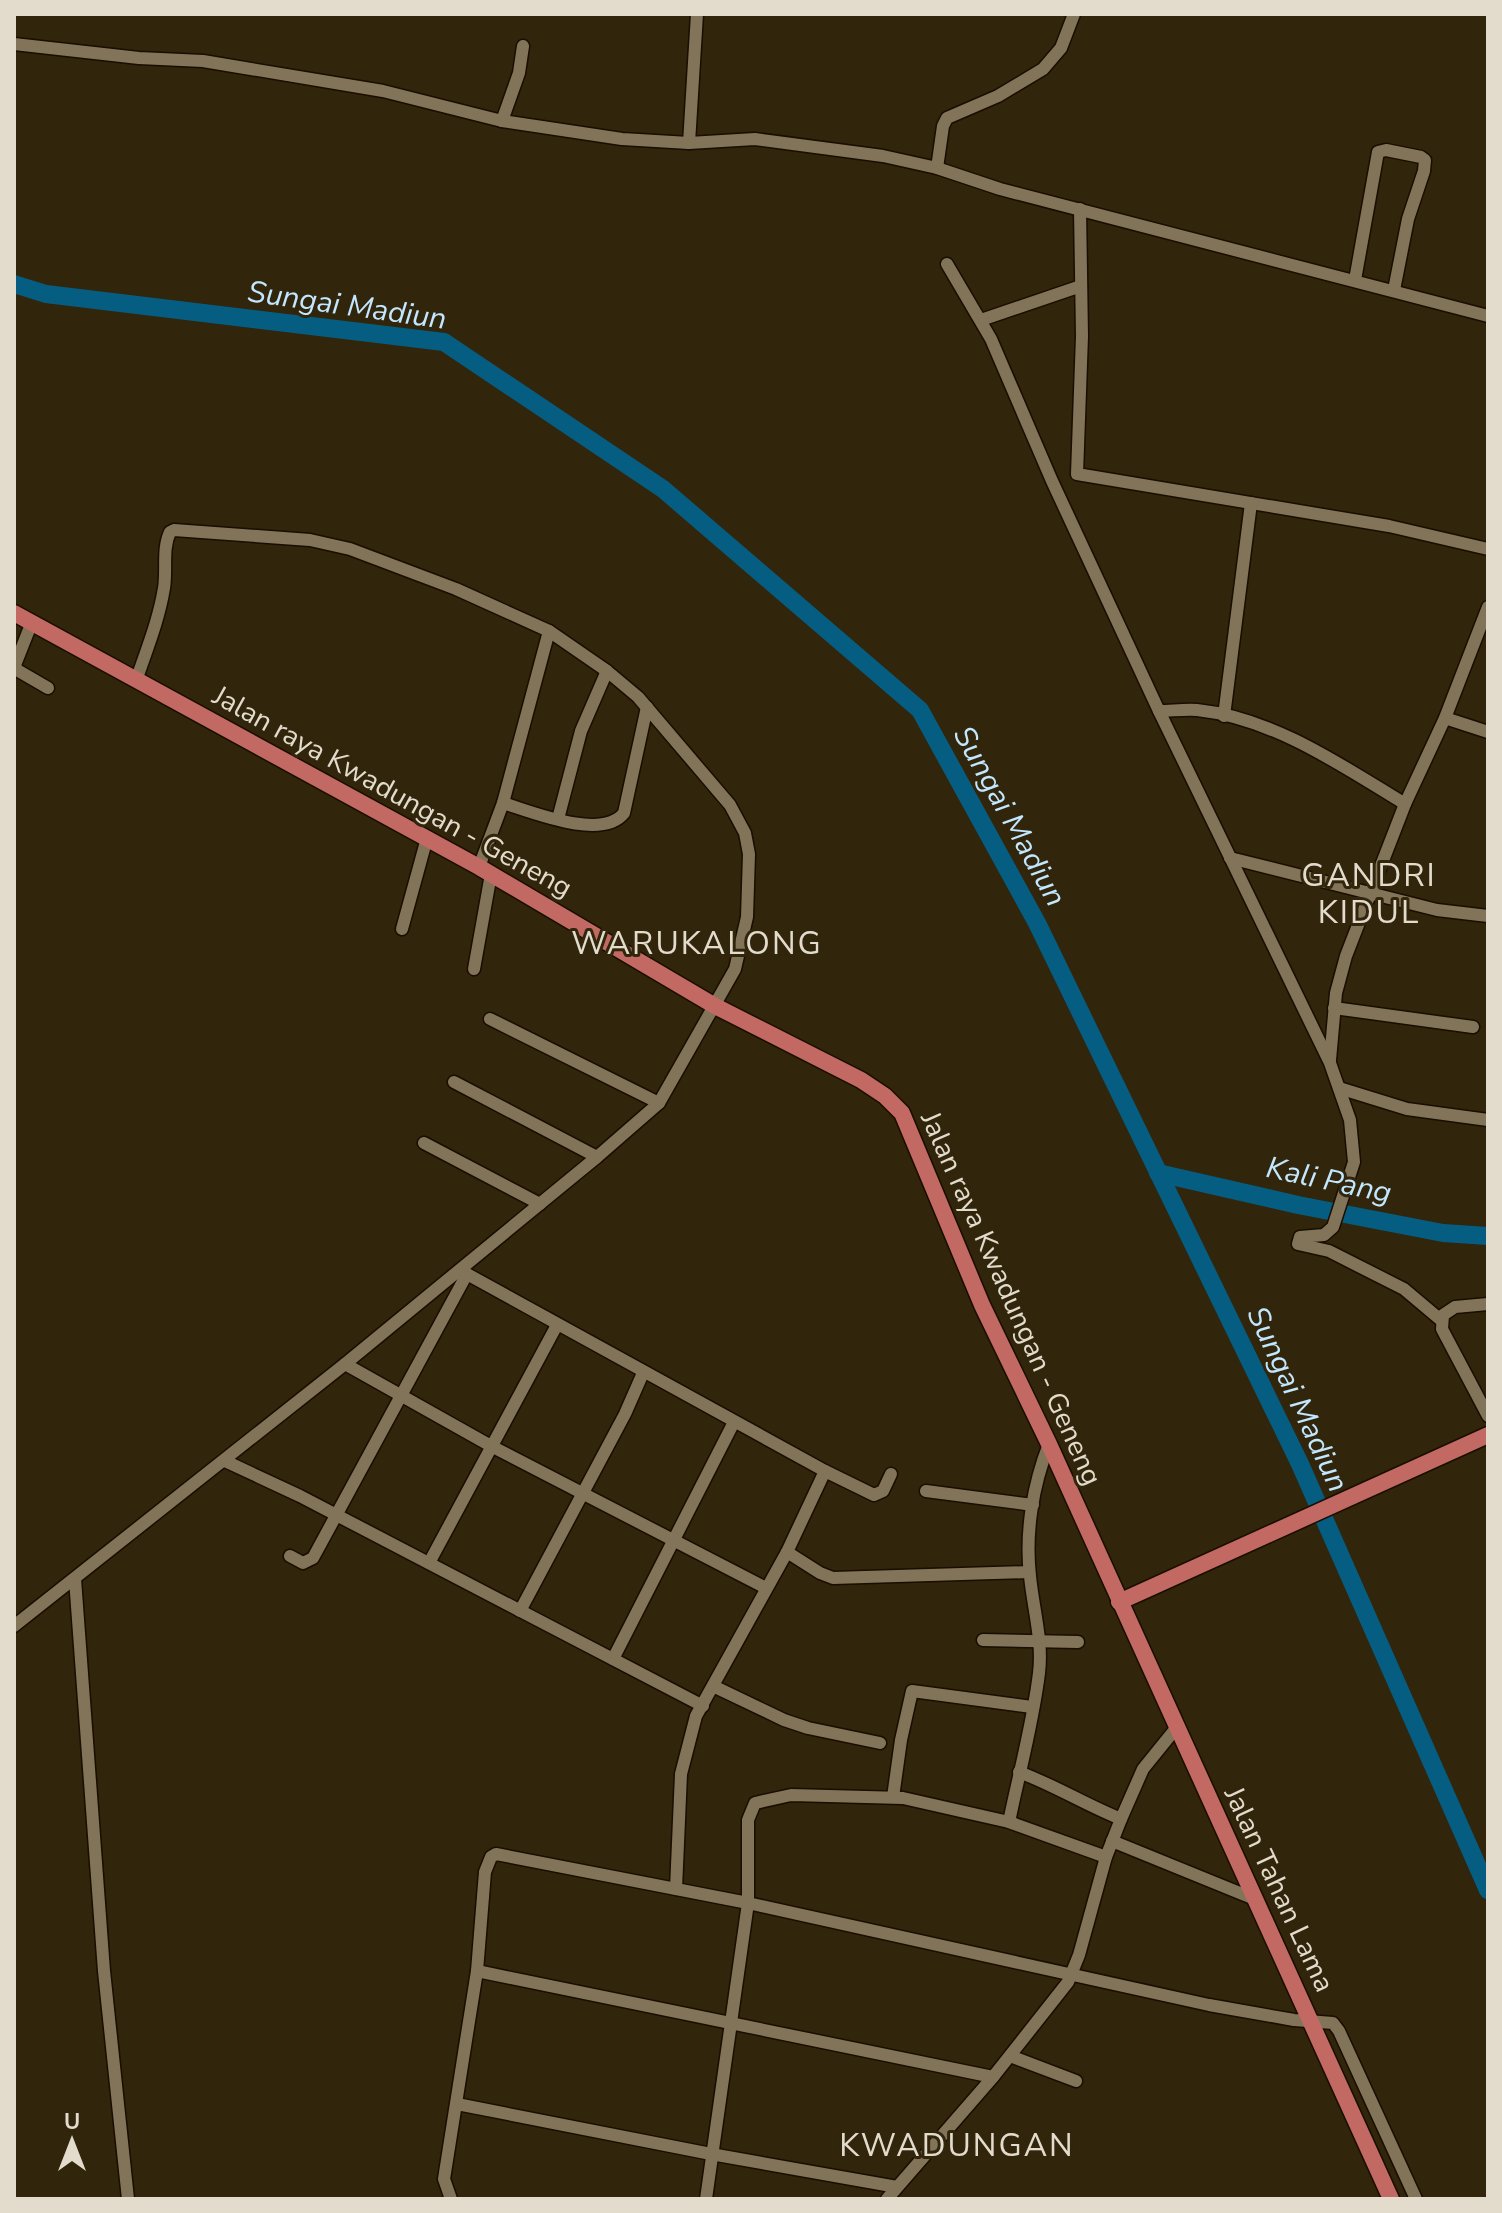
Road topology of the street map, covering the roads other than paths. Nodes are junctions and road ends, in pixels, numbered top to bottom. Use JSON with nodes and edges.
{"nodes":[{"id":1,"x":697,"y":14,"type":"edge"},
{"id":2,"x":1074,"y":14,"type":"edge"},
{"id":3,"x":14,"y":44,"type":"edge"},
{"id":4,"x":523,"y":46,"type":"dead end"},
{"id":5,"x":502,"y":121,"type":"junction"},
{"id":6,"x":689,"y":143,"type":"junction"},
{"id":7,"x":937,"y":168,"type":"junction"},
{"id":8,"x":1080,"y":209,"type":"junction"},
{"id":9,"x":947,"y":264,"type":"dead end"},
{"id":10,"x":1355,"y":280,"type":"junction"},
{"id":11,"x":1081,"y":286,"type":"junction"},
{"id":12,"x":1394,"y":290,"type":"junction"},
{"id":13,"x":1488,"y":316,"type":"edge"},
{"id":14,"x":981,"y":320,"type":"junction"},
{"id":15,"x":1251,"y":503,"type":"junction"},
{"id":16,"x":1488,"y":549,"type":"edge"},
{"id":17,"x":1488,"y":607,"type":"edge"},
{"id":18,"x":14,"y":613,"type":"edge"},
{"id":19,"x":32,"y":622,"type":"junction"},
{"id":20,"x":549,"y":631,"type":"junction"},
{"id":21,"x":607,"y":671,"type":"junction"},
{"id":22,"x":137,"y":678,"type":"junction"},
{"id":23,"x":48,"y":688,"type":"dead end"},
{"id":24,"x":647,"y":707,"type":"junction"},
{"id":25,"x":1159,"y":711,"type":"junction"},
{"id":26,"x":1224,"y":716,"type":"junction"},
{"id":27,"x":1445,"y":718,"type":"junction"},
{"id":28,"x":1488,"y":732,"type":"edge"},
{"id":29,"x":503,"y":803,"type":"junction"},
{"id":30,"x":1405,"y":804,"type":"junction"},
{"id":31,"x":558,"y":819,"type":"junction"},
{"id":32,"x":427,"y":838,"type":"junction"},
{"id":33,"x":1230,"y":858,"type":"junction"},
{"id":34,"x":485,"y":871,"type":"junction"},
{"id":35,"x":1369,"y":893,"type":"junction"},
{"id":36,"x":1488,"y":916,"type":"edge"},
{"id":37,"x":402,"y":929,"type":"dead end"},
{"id":38,"x":474,"y":969,"type":"dead end"},
{"id":39,"x":715,"y":1006,"type":"junction"},
{"id":40,"x":1334,"y":1008,"type":"junction"},
{"id":41,"x":490,"y":1019,"type":"dead end"},
{"id":42,"x":1473,"y":1027,"type":"dead end"},
{"id":43,"x":1330,"y":1063,"type":"junction"},
{"id":44,"x":454,"y":1082,"type":"dead end"},
{"id":45,"x":1339,"y":1088,"type":"junction"},
{"id":46,"x":659,"y":1103,"type":"junction"},
{"id":47,"x":1488,"y":1120,"type":"edge"},
{"id":48,"x":424,"y":1143,"type":"dead end"},
{"id":49,"x":597,"y":1157,"type":"junction"},
{"id":50,"x":540,"y":1204,"type":"junction"},
{"id":51,"x":464,"y":1271,"type":"junction"},
{"id":52,"x":1488,"y":1304,"type":"edge"},
{"id":53,"x":1442,"y":1321,"type":"junction"},
{"id":54,"x":557,"y":1325,"type":"junction"},
{"id":55,"x":345,"y":1364,"type":"junction"},
{"id":56,"x":643,"y":1373,"type":"junction"},
{"id":57,"x":402,"y":1395,"type":"junction"},
{"id":58,"x":1488,"y":1416,"type":"edge"},
{"id":59,"x":734,"y":1422,"type":"junction"},
{"id":60,"x":1483,"y":1437,"type":"edge"},
{"id":61,"x":1049,"y":1444,"type":"junction"},
{"id":62,"x":491,"y":1446,"type":"junction"},
{"id":63,"x":225,"y":1461,"type":"junction"},
{"id":64,"x":825,"y":1471,"type":"junction"},
{"id":65,"x":891,"y":1474,"type":"dead end"},
{"id":66,"x":926,"y":1491,"type":"dead end"},
{"id":67,"x":584,"y":1492,"type":"junction"},
{"id":68,"x":1033,"y":1505,"type":"junction"},
{"id":69,"x":336,"y":1516,"type":"junction"},
{"id":70,"x":675,"y":1539,"type":"junction"},
{"id":71,"x":787,"y":1552,"type":"junction"},
{"id":72,"x":290,"y":1556,"type":"dead end"},
{"id":73,"x":429,"y":1563,"type":"junction"},
{"id":74,"x":1029,"y":1572,"type":"junction"},
{"id":75,"x":75,"y":1579,"type":"junction"},
{"id":76,"x":766,"y":1588,"type":"junction"},
{"id":77,"x":1119,"y":1602,"type":"junction"},
{"id":78,"x":520,"y":1611,"type":"junction"},
{"id":79,"x":14,"y":1626,"type":"edge"},
{"id":80,"x":983,"y":1640,"type":"dead end"},
{"id":81,"x":1039,"y":1641,"type":"junction"},
{"id":82,"x":1078,"y":1642,"type":"dead end"},
{"id":83,"x":613,"y":1659,"type":"junction"},
{"id":84,"x":713,"y":1686,"type":"junction"},
{"id":85,"x":703,"y":1706,"type":"junction"},
{"id":86,"x":1032,"y":1707,"type":"junction"},
{"id":87,"x":1177,"y":1727,"type":"junction"},
{"id":88,"x":880,"y":1743,"type":"dead end"},
{"id":89,"x":1019,"y":1772,"type":"junction"},
{"id":90,"x":893,"y":1797,"type":"junction"},
{"id":91,"x":1121,"y":1819,"type":"junction"},
{"id":92,"x":1009,"y":1822,"type":"junction"},
{"id":93,"x":1112,"y":1841,"type":"junction"},
{"id":94,"x":1106,"y":1857,"type":"junction"},
{"id":95,"x":676,"y":1889,"type":"junction"},
{"id":96,"x":1257,"y":1900,"type":"junction"},
{"id":97,"x":748,"y":1903,"type":"junction"},
{"id":98,"x":477,"y":1971,"type":"junction"},
{"id":99,"x":1072,"y":1972,"type":"junction"},
{"id":100,"x":729,"y":2022,"type":"junction"},
{"id":101,"x":1312,"y":2023,"type":"junction"},
{"id":102,"x":1010,"y":2056,"type":"junction"},
{"id":103,"x":993,"y":2077,"type":"junction"},
{"id":104,"x":1076,"y":2081,"type":"dead end"},
{"id":105,"x":457,"y":2104,"type":"junction"},
{"id":106,"x":711,"y":2154,"type":"junction"},
{"id":107,"x":897,"y":2187,"type":"junction"},
{"id":108,"x":128,"y":2199,"type":"edge"},
{"id":109,"x":451,"y":2199,"type":"edge"},
{"id":110,"x":706,"y":2199,"type":"edge"},
{"id":111,"x":887,"y":2199,"type":"edge"},
{"id":112,"x":1391,"y":2199,"type":"edge"},
{"id":113,"x":1416,"y":2199,"type":"edge"}],
"edges":[{"from":1,"to":6,"type":"street"},
{"from":2,"to":7,"type":"street"},
{"from":3,"to":5,"type":"street"},
{"from":4,"to":5,"type":"street"},
{"from":5,"to":6,"type":"street"},
{"from":6,"to":7,"type":"street"},
{"from":7,"to":8,"type":"street"},
{"from":8,"to":10,"type":"street"},
{"from":8,"to":11,"type":"street"},
{"from":9,"to":14,"type":"street"},
{"from":10,"to":12,"type":"street"},
{"from":10,"to":12,"type":"street"},
{"from":11,"to":14,"type":"street"},
{"from":11,"to":15,"type":"street"},
{"from":12,"to":13,"type":"street"},
{"from":14,"to":25,"type":"street"},
{"from":15,"to":16,"type":"street"},
{"from":15,"to":26,"type":"street"},
{"from":17,"to":27,"type":"street"},
{"from":18,"to":19,"type":"main road","name":"Jalan raya Kwadungan - Geneng"},
{"from":19,"to":22,"type":"main road","name":"Jalan raya Kwadungan - Geneng"},
{"from":19,"to":23,"type":"street"},
{"from":20,"to":21,"type":"street"},
{"from":20,"to":22,"type":"street"},
{"from":20,"to":29,"type":"street"},
{"from":21,"to":24,"type":"street"},
{"from":21,"to":31,"type":"street"},
{"from":22,"to":32,"type":"main road","name":"Jalan raya Kwadungan - Geneng"},
{"from":24,"to":31,"type":"street"},
{"from":24,"to":39,"type":"street"},
{"from":25,"to":26,"type":"street"},
{"from":25,"to":33,"type":"street"},
{"from":26,"to":30,"type":"street"},
{"from":27,"to":28,"type":"street"},
{"from":27,"to":30,"type":"street"},
{"from":29,"to":31,"type":"street"},
{"from":29,"to":34,"type":"street"},
{"from":30,"to":35,"type":"street"},
{"from":32,"to":34,"type":"main road","name":"Jalan raya Kwadungan - Geneng"},
{"from":32,"to":37,"type":"street"},
{"from":33,"to":35,"type":"street"},
{"from":33,"to":43,"type":"street"},
{"from":34,"to":38,"type":"street"},
{"from":34,"to":39,"type":"main road","name":"Jalan raya Kwadungan - Geneng"},
{"from":35,"to":36,"type":"street"},
{"from":35,"to":40,"type":"street"},
{"from":39,"to":46,"type":"street"},
{"from":39,"to":61,"type":"main road","name":"Jalan raya Kwadungan - Geneng"},
{"from":40,"to":42,"type":"street"},
{"from":40,"to":43,"type":"street"},
{"from":41,"to":46,"type":"street"},
{"from":43,"to":45,"type":"street"},
{"from":44,"to":49,"type":"street"},
{"from":45,"to":47,"type":"street"},
{"from":45,"to":53,"type":"street"},
{"from":46,"to":49,"type":"street"},
{"from":48,"to":50,"type":"street"},
{"from":49,"to":50,"type":"street"},
{"from":50,"to":51,"type":"street"},
{"from":51,"to":54,"type":"street"},
{"from":51,"to":55,"type":"street"},
{"from":51,"to":57,"type":"street"},
{"from":52,"to":53,"type":"street"},
{"from":53,"to":58,"type":"street"},
{"from":54,"to":56,"type":"street"},
{"from":54,"to":62,"type":"street"},
{"from":55,"to":57,"type":"street"},
{"from":55,"to":63,"type":"street"},
{"from":56,"to":59,"type":"street"},
{"from":56,"to":67,"type":"street"},
{"from":57,"to":62,"type":"street"},
{"from":57,"to":69,"type":"street"},
{"from":59,"to":64,"type":"street"},
{"from":59,"to":70,"type":"street"},
{"from":60,"to":77,"type":"main road"},
{"from":61,"to":68,"type":"street"},
{"from":61,"to":77,"type":"main road","name":"Jalan raya Kwadungan - Geneng"},
{"from":62,"to":67,"type":"street"},
{"from":62,"to":73,"type":"street"},
{"from":63,"to":69,"type":"street"},
{"from":63,"to":75,"type":"street"},
{"from":64,"to":65,"type":"street"},
{"from":64,"to":71,"type":"street"},
{"from":66,"to":68,"type":"street"},
{"from":67,"to":70,"type":"street"},
{"from":67,"to":78,"type":"street"},
{"from":68,"to":74,"type":"street"},
{"from":69,"to":72,"type":"street"},
{"from":69,"to":73,"type":"street"},
{"from":70,"to":76,"type":"street"},
{"from":70,"to":83,"type":"street"},
{"from":71,"to":74,"type":"street"},
{"from":71,"to":76,"type":"street"},
{"from":73,"to":78,"type":"street"},
{"from":74,"to":81,"type":"street"},
{"from":75,"to":79,"type":"street"},
{"from":75,"to":108,"type":"street"},
{"from":76,"to":84,"type":"street"},
{"from":77,"to":87,"type":"main road","name":"Jalan Tahan Lama"},
{"from":78,"to":83,"type":"street"},
{"from":80,"to":81,"type":"street"},
{"from":81,"to":82,"type":"street"},
{"from":81,"to":86,"type":"street"},
{"from":83,"to":85,"type":"street"},
{"from":84,"to":85,"type":"street"},
{"from":84,"to":88,"type":"street"},
{"from":85,"to":95,"type":"street"},
{"from":86,"to":89,"type":"street"},
{"from":86,"to":90,"type":"street"},
{"from":87,"to":91,"type":"street"},
{"from":87,"to":96,"type":"main road","name":"Jalan Tahan Lama"},
{"from":89,"to":91,"type":"street"},
{"from":89,"to":92,"type":"street"},
{"from":90,"to":92,"type":"street"},
{"from":90,"to":97,"type":"street"},
{"from":91,"to":93,"type":"street"},
{"from":92,"to":94,"type":"street"},
{"from":93,"to":94,"type":"street"},
{"from":93,"to":96,"type":"street"},
{"from":94,"to":99,"type":"street"},
{"from":95,"to":97,"type":"street"},
{"from":95,"to":98,"type":"street"},
{"from":96,"to":101,"type":"main road","name":"Jalan Tahan Lama"},
{"from":97,"to":99,"type":"street"},
{"from":97,"to":100,"type":"street"},
{"from":98,"to":100,"type":"street"},
{"from":98,"to":105,"type":"street"},
{"from":99,"to":101,"type":"street"},
{"from":99,"to":102,"type":"street"},
{"from":100,"to":103,"type":"street"},
{"from":100,"to":106,"type":"street"},
{"from":101,"to":112,"type":"main road","name":"Jalan Tahan Lama"},
{"from":101,"to":113,"type":"street"},
{"from":102,"to":103,"type":"street"},
{"from":102,"to":104,"type":"street"},
{"from":103,"to":107,"type":"street"},
{"from":105,"to":106,"type":"street"},
{"from":105,"to":109,"type":"street"},
{"from":106,"to":107,"type":"street"},
{"from":106,"to":110,"type":"street"},
{"from":107,"to":111,"type":"street"}]}
